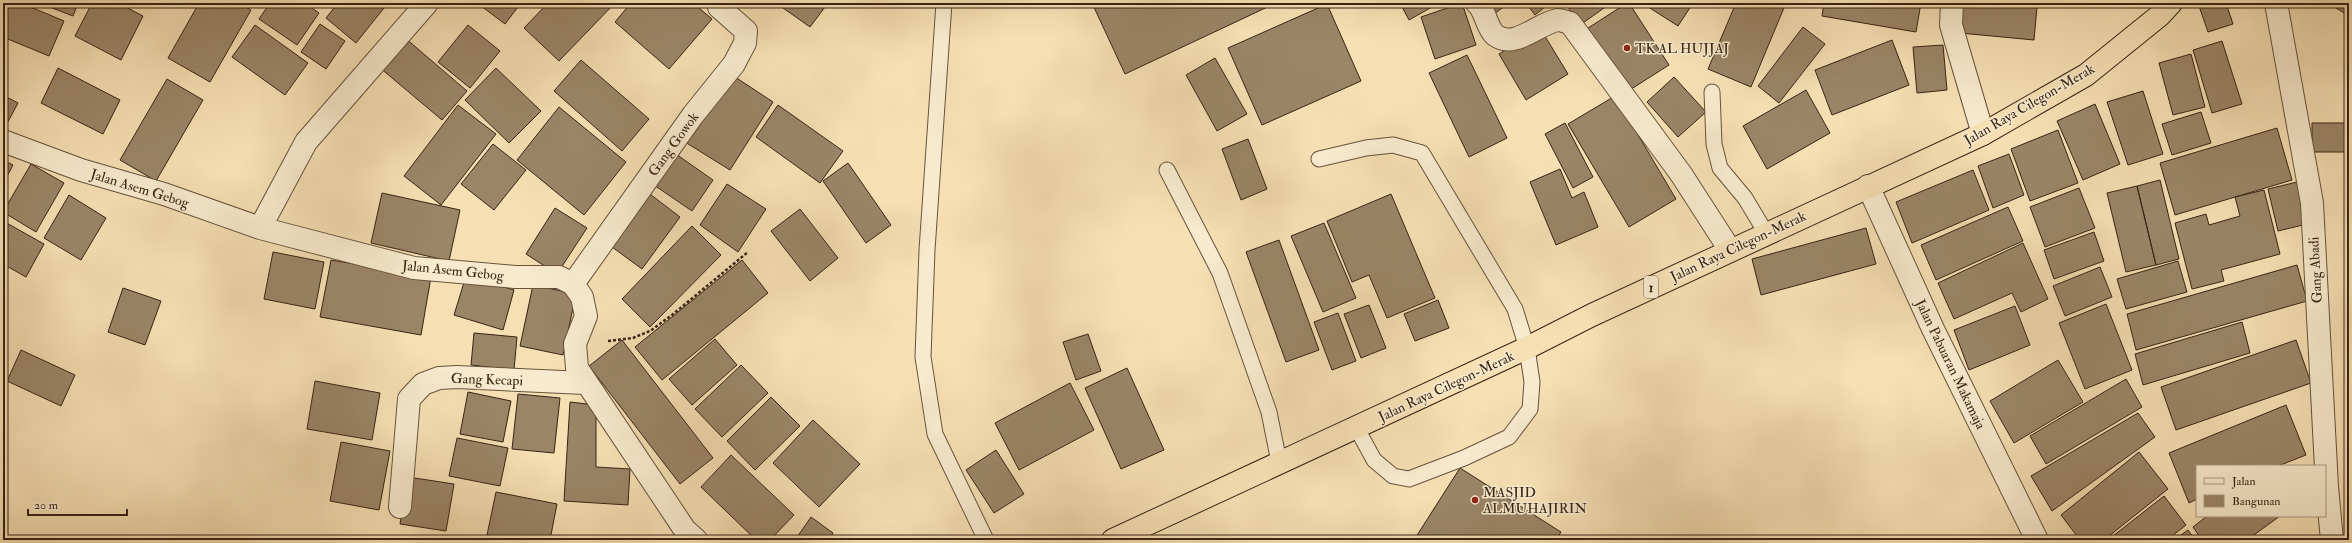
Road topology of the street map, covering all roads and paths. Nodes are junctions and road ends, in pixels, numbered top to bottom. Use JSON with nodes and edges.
{"nodes":[{"id":1,"x":427,"y":3,"type":"edge"},
{"id":2,"x":944,"y":3,"type":"edge"},
{"id":3,"x":1477,"y":3,"type":"edge"},
{"id":4,"x":1952,"y":3,"type":"edge"},
{"id":5,"x":2171,"y":3,"type":"edge"},
{"id":6,"x":2276,"y":3,"type":"edge"},
{"id":7,"x":719,"y":7,"type":"dead end"},
{"id":8,"x":1712,"y":92,"type":"dead end"},
{"id":9,"x":1983,"y":134,"type":"junction"},
{"id":10,"x":3,"y":142,"type":"edge"},
{"id":11,"x":1319,"y":159,"type":"dead end"},
{"id":12,"x":1167,"y":170,"type":"dead end"},
{"id":13,"x":1868,"y":186,"type":"junction"},
{"id":14,"x":260,"y":228,"type":"junction"},
{"id":15,"x":1766,"y":234,"type":"junction"},
{"id":16,"x":1730,"y":250,"type":"junction"},
{"id":17,"x":748,"y":252,"type":"dead end"},
{"id":18,"x":573,"y":284,"type":"junction"},
{"id":19,"x":575,"y":344,"type":"junction"},
{"id":20,"x":1527,"y":348,"type":"junction"},
{"id":21,"x":586,"y":382,"type":"junction"},
{"id":22,"x":1356,"y":427,"type":"junction"},
{"id":23,"x":1279,"y":462,"type":"junction"},
{"id":24,"x":400,"y":507,"type":"dead end"},
{"id":25,"x":1122,"y":538,"type":"edge"},
{"id":26,"x":696,"y":540,"type":"edge"},
{"id":27,"x":986,"y":540,"type":"edge"},
{"id":28,"x":2036,"y":540,"type":"edge"},
{"id":29,"x":2332,"y":540,"type":"edge"}],
"edges":[{"from":1,"to":14,"type":"street"},
{"from":2,"to":27,"type":"lane"},
{"from":3,"to":16,"type":"street"},
{"from":4,"to":9,"type":"street"},
{"from":5,"to":9,"type":"highway","name":"Jalan Raya Cilegon-Merak","number":"1"},
{"from":6,"to":29,"type":"street","name":"Gang Abadi"},
{"from":7,"to":18,"type":"street","name":"Gang Gowok"},
{"from":8,"to":15,"type":"lane"},
{"from":9,"to":13,"type":"highway","name":"Jalan Raya Cilegon-Merak","number":"1"},
{"from":10,"to":14,"type":"street","name":"Jalan Asem Gebog"},
{"from":11,"to":20,"type":"lane"},
{"from":12,"to":23,"type":"lane"},
{"from":13,"to":15,"type":"highway","name":"Jalan Raya Cilegon-Merak","number":"1"},
{"from":13,"to":28,"type":"street","name":"Jalan Pabuaran Makamaja"},
{"from":14,"to":18,"type":"street","name":"Jalan Asem Gebog"},
{"from":15,"to":16,"type":"highway","name":"Jalan Raya Cilegon-Merak","number":"1"},
{"from":16,"to":20,"type":"highway","name":"Jalan Raya Cilegon-Merak","number":"1"},
{"from":17,"to":19,"type":"path"},
{"from":18,"to":19,"type":"street"},
{"from":19,"to":21,"type":"street"},
{"from":20,"to":22,"type":"highway","name":"Jalan Raya Cilegon-Merak","number":"1"},
{"from":20,"to":22,"type":"lane"},
{"from":21,"to":24,"type":"street","name":"Gang Kecapi"},
{"from":21,"to":26,"type":"street"},
{"from":22,"to":23,"type":"highway","name":"Jalan Raya Cilegon-Merak","number":"1"},
{"from":23,"to":25,"type":"highway","name":"Jalan Raya Cilegon-Merak","number":"1"}]}
